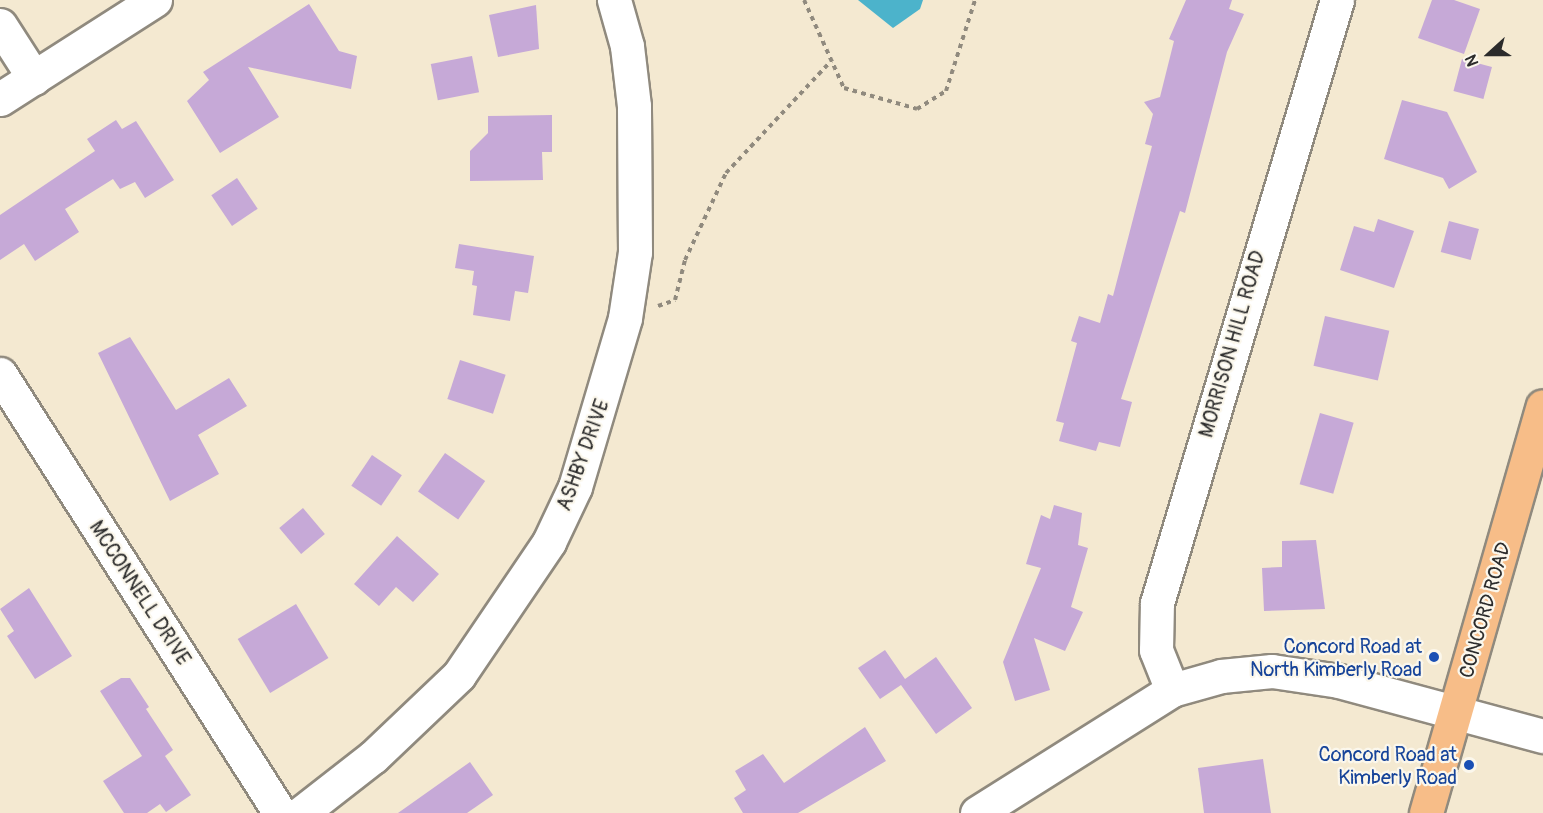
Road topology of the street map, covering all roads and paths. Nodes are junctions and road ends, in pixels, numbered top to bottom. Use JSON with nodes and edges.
{"nodes":[{"id":1,"x":155,"y":0,"type":"edge"},
{"id":2,"x":614,"y":0,"type":"edge"},
{"id":3,"x":804,"y":0,"type":"edge"},
{"id":4,"x":975,"y":0,"type":"edge"},
{"id":5,"x":1337,"y":0,"type":"edge"},
{"id":6,"x":0,"y":25,"type":"edge"},
{"id":7,"x":831,"y":61,"type":"junction"},
{"id":8,"x":34,"y":78,"type":"junction"},
{"id":9,"x":0,"y":99,"type":"edge"},
{"id":10,"x":625,"y":318,"type":"junction"},
{"id":11,"x":0,"y":374,"type":"edge"},
{"id":12,"x":1543,"y":406,"type":"edge"},
{"id":13,"x":1172,"y":690,"type":"junction"},
{"id":14,"x":1456,"y":710,"type":"junction"},
{"id":15,"x":1543,"y":736,"type":"edge"},
{"id":16,"x":280,"y":813,"type":"edge"},
{"id":17,"x":301,"y":813,"type":"edge"},
{"id":18,"x":977,"y":813,"type":"edge"},
{"id":19,"x":1426,"y":813,"type":"edge"}],
"edges":[{"from":1,"to":8,"type":"street"},
{"from":2,"to":10,"type":"street","name":"ASHBY DRIVE"},
{"from":3,"to":7,"type":"path"},
{"from":4,"to":7,"type":"path"},
{"from":5,"to":13,"type":"street","name":"MORRISON HILL ROAD"},
{"from":6,"to":8,"type":"street"},
{"from":7,"to":10,"type":"path"},
{"from":8,"to":9,"type":"street"},
{"from":10,"to":17,"type":"street","name":"ASHBY DRIVE"},
{"from":11,"to":16,"type":"street","name":"MCCONNELL DRIVE"},
{"from":12,"to":14,"type":"main road","name":"CONCORD ROAD"},
{"from":13,"to":14,"type":"street"},
{"from":13,"to":18,"type":"street"},
{"from":14,"to":15,"type":"street"},
{"from":14,"to":19,"type":"main road","name":"CONCORD ROAD"}]}
